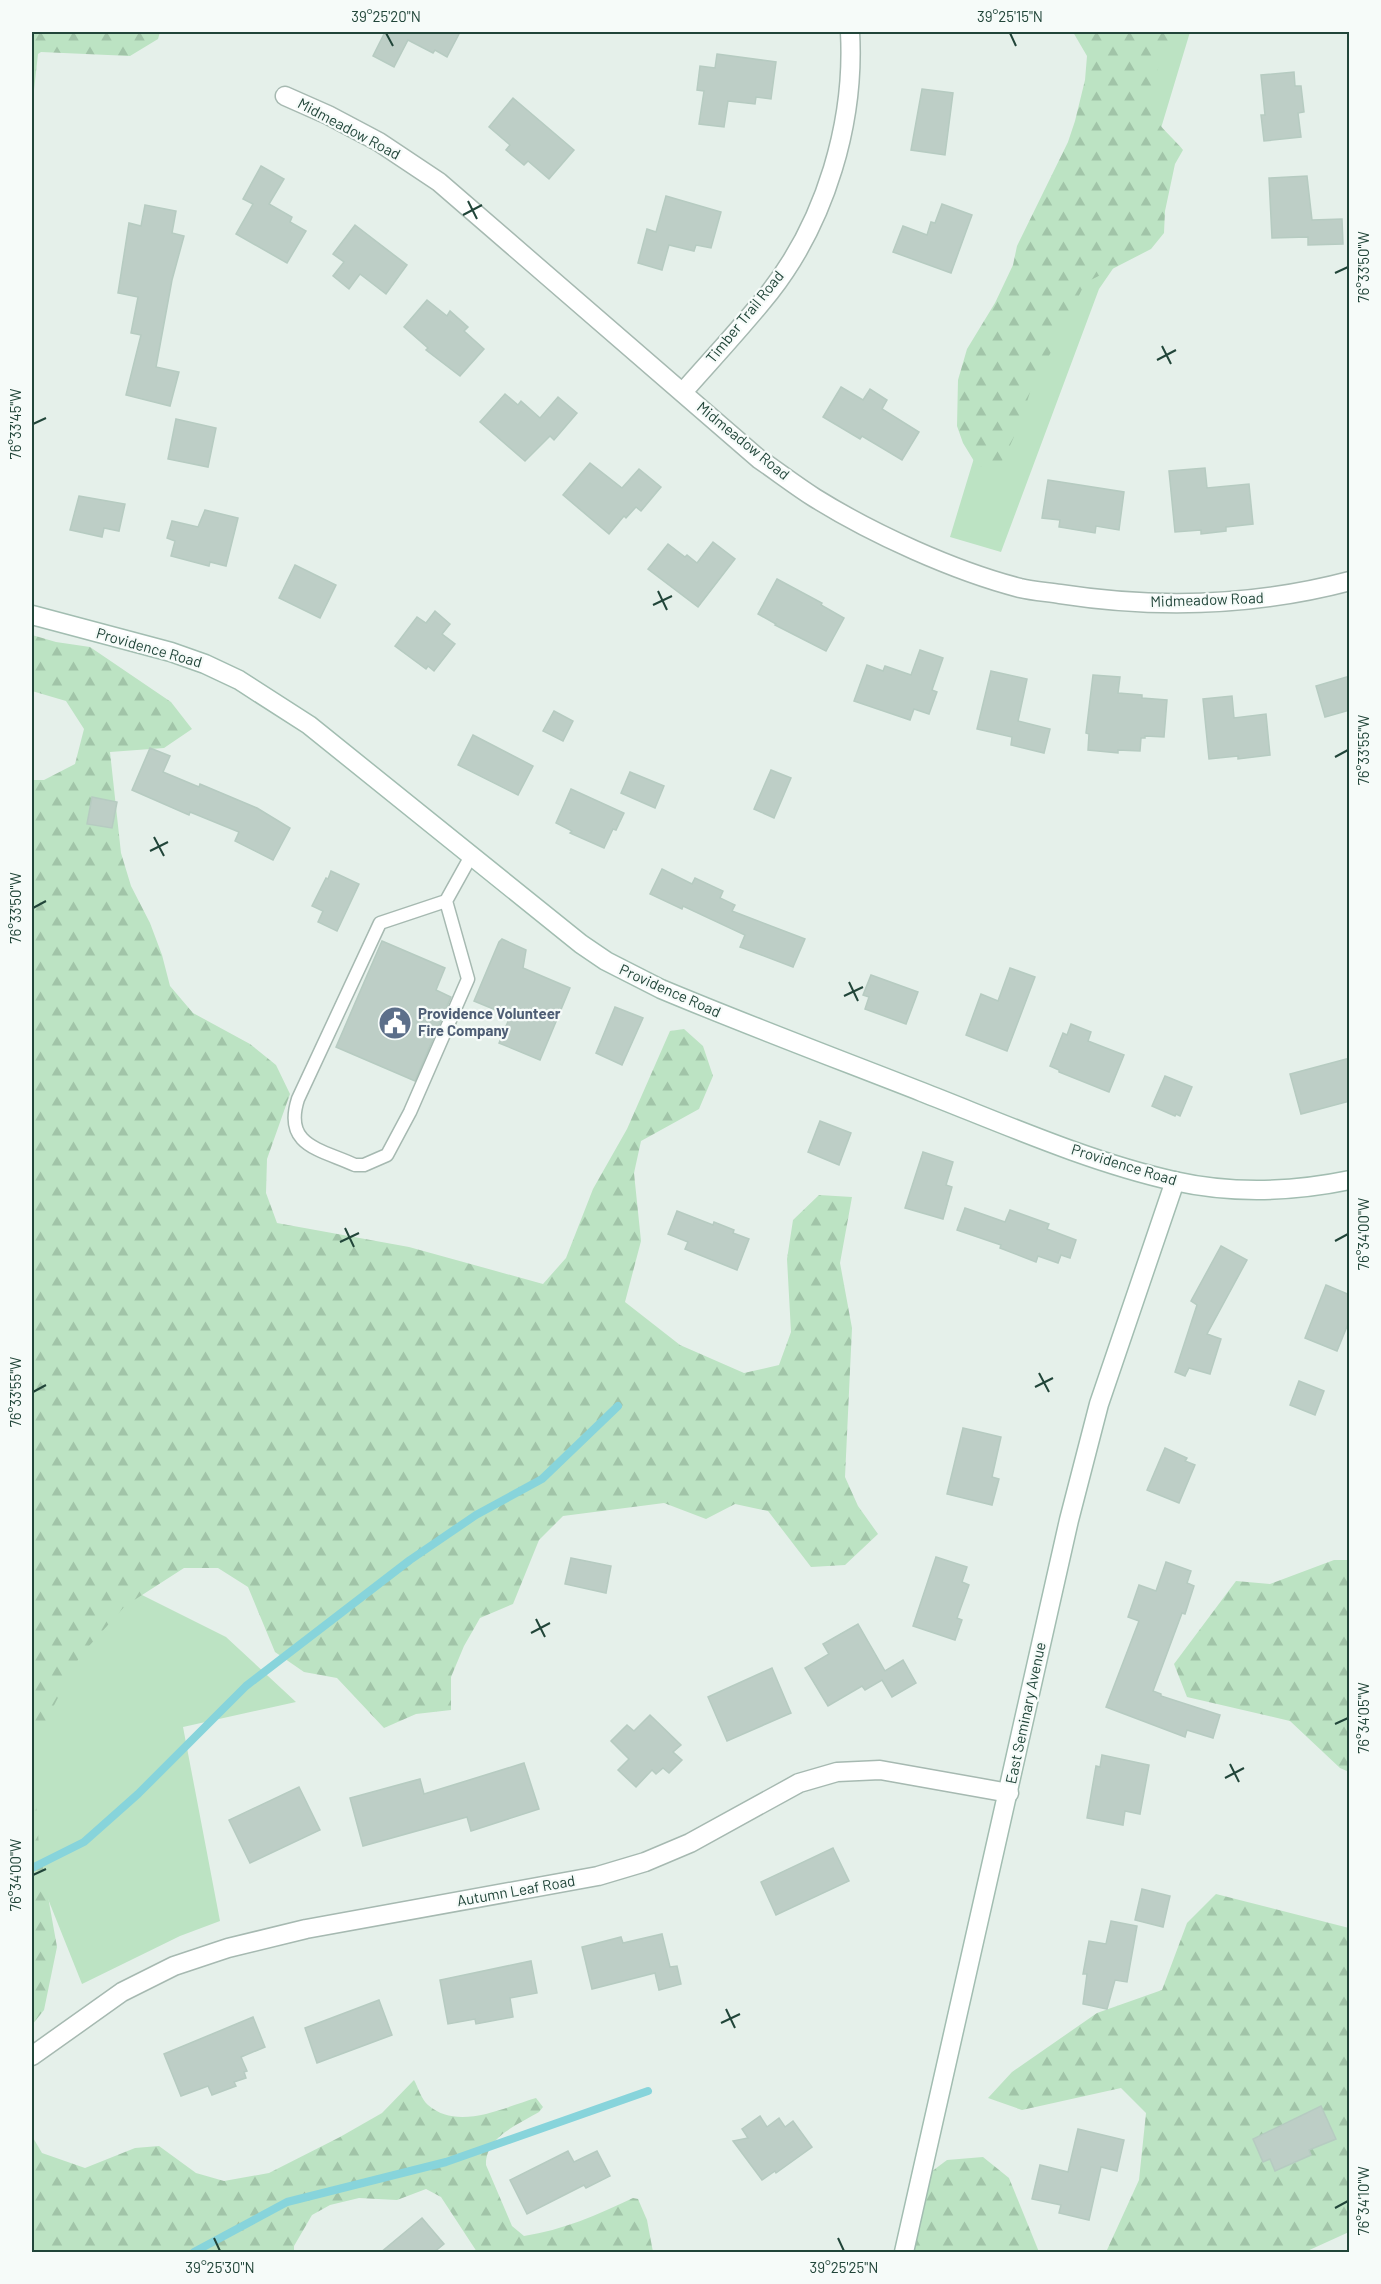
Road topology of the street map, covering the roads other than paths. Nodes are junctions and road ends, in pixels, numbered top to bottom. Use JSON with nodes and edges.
{"nodes":[{"id":1,"x":850,"y":32,"type":"edge"},
{"id":2,"x":285,"y":96,"type":"dead end"},
{"id":3,"x":683,"y":392,"type":"junction"},
{"id":4,"x":1350,"y":581,"type":"edge"},
{"id":5,"x":32,"y":615,"type":"edge"},
{"id":6,"x":471,"y":856,"type":"junction"},
{"id":7,"x":446,"y":901,"type":"junction"},
{"id":8,"x":1350,"y":1180,"type":"edge"},
{"id":9,"x":1175,"y":1182,"type":"junction"},
{"id":10,"x":1009,"y":1793,"type":"junction"},
{"id":11,"x":32,"y":2056,"type":"edge"},
{"id":12,"x":904,"y":2253,"type":"edge"}],
"edges":[{"from":1,"to":3,"type":"street","name":"Timber Trail Road"},
{"from":2,"to":3,"type":"street","name":"Midmeadow Road"},
{"from":3,"to":4,"type":"street","name":"Midmeadow Road"},
{"from":5,"to":6,"type":"street","name":"Providence Road"},
{"from":6,"to":7,"type":"lane"},
{"from":6,"to":9,"type":"street","name":"Providence Road"},
{"from":7,"to":7,"type":"lane"},
{"from":8,"to":9,"type":"street","name":"Providence Road"},
{"from":9,"to":10,"type":"street","name":"East Seminary Avenue"},
{"from":10,"to":11,"type":"street","name":"Autumn Leaf Road"},
{"from":10,"to":12,"type":"street","name":"East Seminary Avenue"}]}
